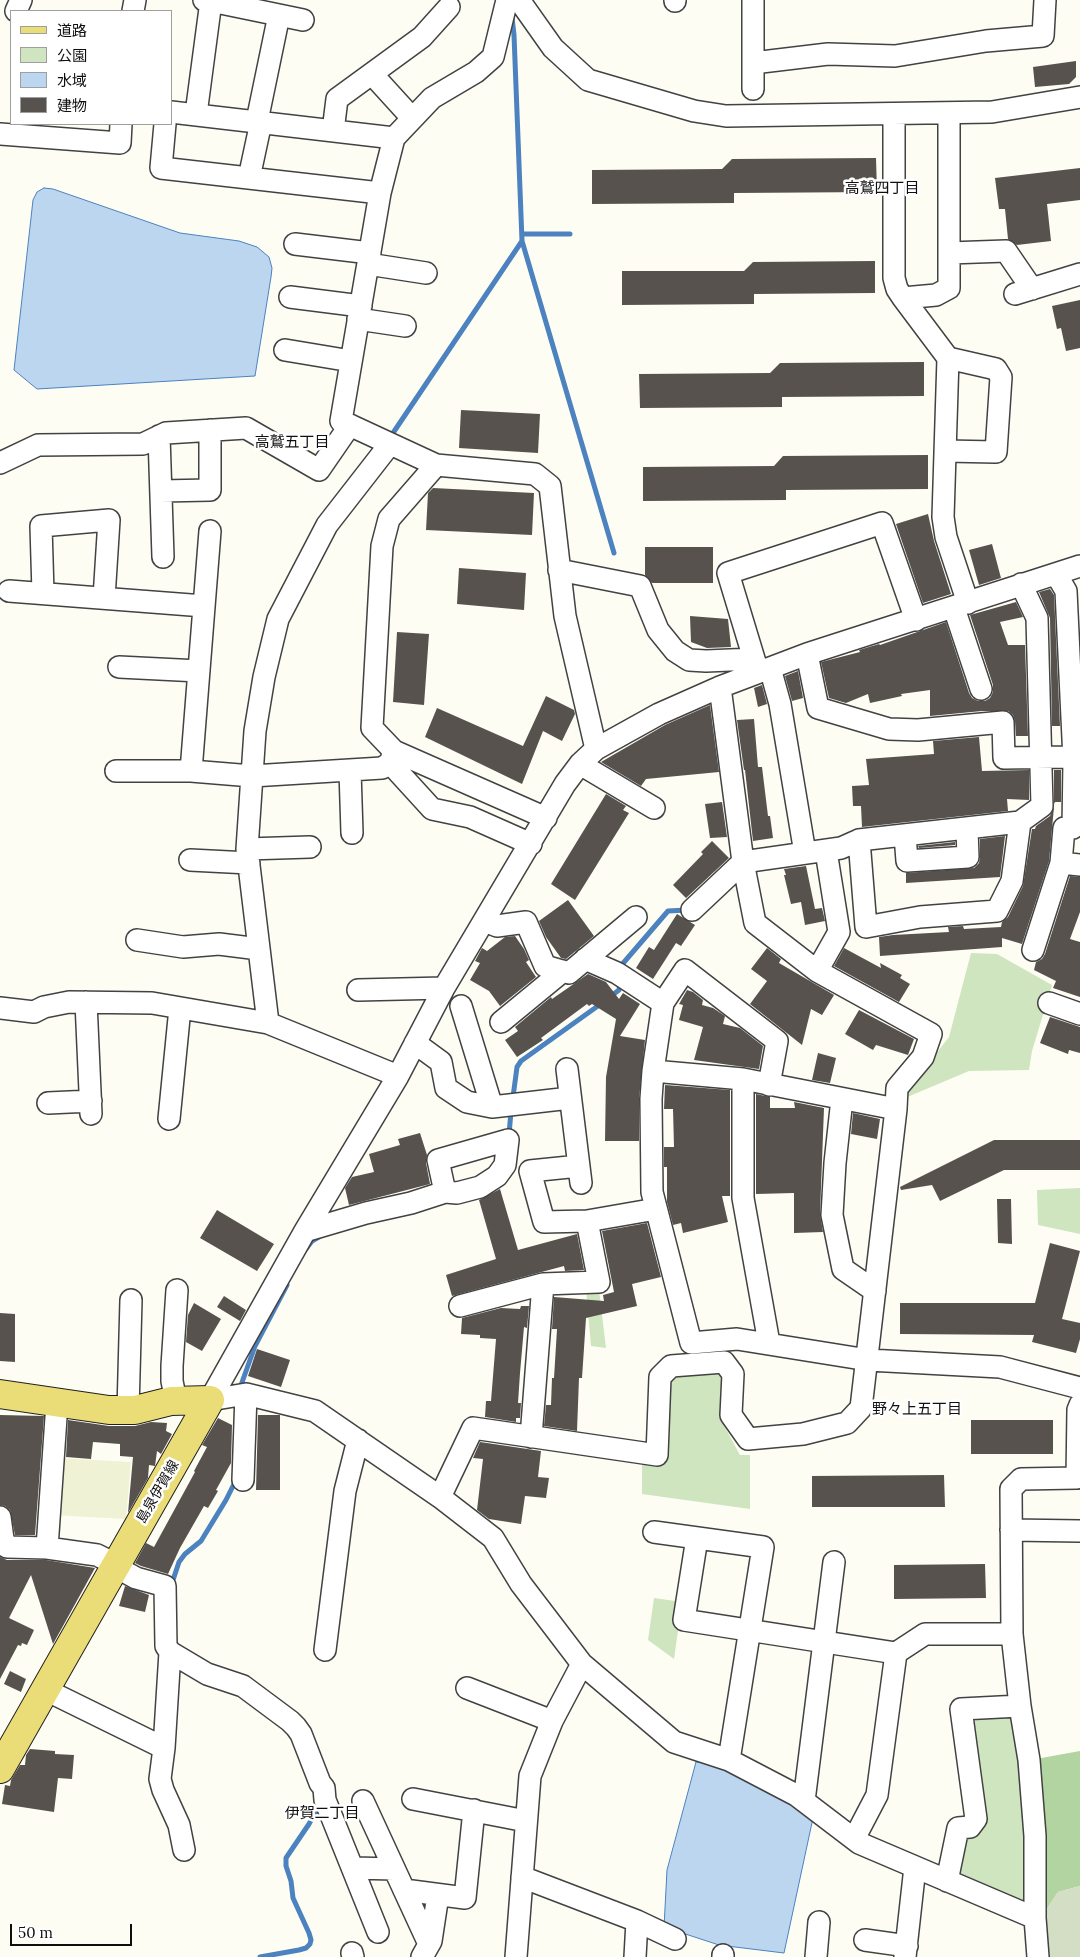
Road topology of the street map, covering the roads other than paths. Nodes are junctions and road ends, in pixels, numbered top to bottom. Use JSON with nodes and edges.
{"nodes":[{"id":1,"x":507,"y":0,"type":"edge"},
{"id":2,"x":519,"y":0,"type":"edge"},
{"id":3,"x":752,"y":0,"type":"edge"},
{"id":4,"x":1045,"y":0,"type":"edge"},
{"id":5,"x":207,"y":1,"type":"edge"},
{"id":6,"x":451,"y":2,"type":"edge"},
{"id":7,"x":279,"y":15,"type":"junction"},
{"id":8,"x":303,"y":20,"type":"dead end"},
{"id":9,"x":753,"y":63,"type":"junction"},
{"id":10,"x":372,"y":74,"type":"junction"},
{"id":11,"x":753,"y":89,"type":"dead end"},
{"id":12,"x":1080,"y":97,"type":"edge"},
{"id":13,"x":172,"y":112,"type":"edge"},
{"id":14,"x":949,"y":113,"type":"junction"},
{"id":15,"x":196,"y":114,"type":"junction"},
{"id":16,"x":894,"y":114,"type":"junction"},
{"id":17,"x":412,"y":118,"type":"junction"},
{"id":18,"x":259,"y":122,"type":"junction"},
{"id":19,"x":121,"y":125,"type":"edge"},
{"id":20,"x":165,"y":125,"type":"edge"},
{"id":21,"x":333,"y":130,"type":"junction"},
{"id":22,"x":0,"y":134,"type":"edge"},
{"id":23,"x":394,"y":138,"type":"junction"},
{"id":24,"x":249,"y":178,"type":"junction"},
{"id":25,"x":380,"y":193,"type":"junction"},
{"id":26,"x":295,"y":244,"type":"dead end"},
{"id":27,"x":949,"y":252,"type":"junction"},
{"id":28,"x":369,"y":259,"type":"junction"},
{"id":29,"x":426,"y":273,"type":"dead end"},
{"id":30,"x":1080,"y":274,"type":"edge"},
{"id":31,"x":290,"y":297,"type":"dead end"},
{"id":32,"x":903,"y":298,"type":"junction"},
{"id":33,"x":360,"y":312,"type":"junction"},
{"id":34,"x":405,"y":326,"type":"dead end"},
{"id":35,"x":284,"y":350,"type":"dead end"},
{"id":36,"x":948,"y":358,"type":"junction"},
{"id":37,"x":351,"y":360,"type":"junction"},
{"id":38,"x":350,"y":426,"type":"junction"},
{"id":39,"x":210,"y":430,"type":"junction"},
{"id":40,"x":160,"y":436,"type":"junction"},
{"id":41,"x":390,"y":444,"type":"junction"},
{"id":42,"x":945,"y":451,"type":"junction"},
{"id":43,"x":0,"y":463,"type":"edge"},
{"id":44,"x":436,"y":465,"type":"junction"},
{"id":45,"x":161,"y":491,"type":"junction"},
{"id":46,"x":210,"y":531,"type":"dead end"},
{"id":47,"x":163,"y":557,"type":"dead end"},
{"id":48,"x":1080,"y":566,"type":"edge"},
{"id":49,"x":560,"y":570,"type":"junction"},
{"id":50,"x":1056,"y":574,"type":"junction"},
{"id":51,"x":1021,"y":584,"type":"junction"},
{"id":52,"x":9,"y":590,"type":"dead end"},
{"id":53,"x":43,"y":593,"type":"junction"},
{"id":54,"x":104,"y":598,"type":"junction"},
{"id":55,"x":961,"y":605,"type":"junction"},
{"id":56,"x":204,"y":606,"type":"junction"},
{"id":57,"x":916,"y":620,"type":"junction"},
{"id":58,"x":807,"y":654,"type":"junction"},
{"id":59,"x":761,"y":666,"type":"junction"},
{"id":60,"x":119,"y":667,"type":"dead end"},
{"id":61,"x":199,"y":671,"type":"junction"},
{"id":62,"x":720,"y":687,"type":"junction"},
{"id":63,"x":981,"y":689,"type":"dead end"},
{"id":64,"x":596,"y":749,"type":"junction"},
{"id":65,"x":1041,"y":756,"type":"junction"},
{"id":66,"x":392,"y":757,"type":"junction"},
{"id":67,"x":1077,"y":761,"type":"edge"},
{"id":68,"x":580,"y":764,"type":"junction"},
{"id":69,"x":116,"y":771,"type":"dead end"},
{"id":70,"x":191,"y":771,"type":"junction"},
{"id":71,"x":350,"y":771,"type":"junction"},
{"id":72,"x":252,"y":776,"type":"junction"},
{"id":73,"x":1042,"y":806,"type":"junction"},
{"id":74,"x":1074,"y":806,"type":"junction"},
{"id":75,"x":654,"y":808,"type":"dead end"},
{"id":76,"x":546,"y":818,"type":"junction"},
{"id":77,"x":1020,"y":822,"type":"junction"},
{"id":78,"x":352,"y":833,"type":"dead end"},
{"id":79,"x":859,"y":840,"type":"junction"},
{"id":80,"x":531,"y":844,"type":"junction"},
{"id":81,"x":310,"y":847,"type":"dead end"},
{"id":82,"x":816,"y":852,"type":"junction"},
{"id":83,"x":248,"y":856,"type":"junction"},
{"id":84,"x":190,"y":860,"type":"dead end"},
{"id":85,"x":743,"y":862,"type":"junction"},
{"id":86,"x":1070,"y":864,"type":"edge"},
{"id":87,"x":692,"y":910,"type":"dead end"},
{"id":88,"x":636,"y":917,"type":"dead end"},
{"id":89,"x":485,"y":921,"type":"junction"},
{"id":90,"x":137,"y":940,"type":"dead end"},
{"id":91,"x":259,"y":949,"type":"junction"},
{"id":92,"x":1033,"y":950,"type":"dead end"},
{"id":93,"x":585,"y":960,"type":"junction"},
{"id":94,"x":816,"y":971,"type":"junction"},
{"id":95,"x":563,"y":972,"type":"junction"},
{"id":96,"x":444,"y":988,"type":"junction"},
{"id":97,"x":358,"y":990,"type":"dead end"},
{"id":98,"x":86,"y":1002,"type":"junction"},
{"id":99,"x":663,"y":1003,"type":"junction"},
{"id":100,"x":1049,"y":1003,"type":"dead end"},
{"id":101,"x":462,"y":1006,"type":"dead end"},
{"id":102,"x":0,"y":1008,"type":"edge"},
{"id":103,"x":180,"y":1008,"type":"junction"},
{"id":104,"x":1080,"y":1014,"type":"edge"},
{"id":105,"x":501,"y":1022,"type":"dead end"},
{"id":106,"x":268,"y":1023,"type":"junction"},
{"id":107,"x":416,"y":1043,"type":"junction"},
{"id":108,"x":567,"y":1069,"type":"dead end"},
{"id":109,"x":653,"y":1071,"type":"junction"},
{"id":110,"x":398,"y":1076,"type":"junction"},
{"id":111,"x":743,"y":1080,"type":"junction"},
{"id":112,"x":769,"y":1085,"type":"junction"},
{"id":113,"x":570,"y":1098,"type":"junction"},
{"id":114,"x":842,"y":1099,"type":"junction"},
{"id":115,"x":48,"y":1103,"type":"dead end"},
{"id":116,"x":492,"y":1107,"type":"junction"},
{"id":117,"x":896,"y":1109,"type":"junction"},
{"id":118,"x":169,"y":1119,"type":"dead end"},
{"id":119,"x":446,"y":1192,"type":"dead end"},
{"id":120,"x":656,"y":1208,"type":"junction"},
{"id":121,"x":587,"y":1221,"type":"junction"},
{"id":122,"x":305,"y":1231,"type":"junction"},
{"id":123,"x":543,"y":1284,"type":"junction"},
{"id":124,"x":177,"y":1290,"type":"dead end"},
{"id":125,"x":876,"y":1292,"type":"junction"},
{"id":126,"x":131,"y":1300,"type":"dead end"},
{"id":127,"x":460,"y":1306,"type":"dead end"},
{"id":128,"x":769,"y":1343,"type":"junction"},
{"id":129,"x":868,"y":1360,"type":"junction"},
{"id":130,"x":1080,"y":1388,"type":"edge"},
{"id":131,"x":0,"y":1394,"type":"edge"},
{"id":132,"x":246,"y":1394,"type":"junction"},
{"id":133,"x":210,"y":1400,"type":"junction"},
{"id":134,"x":176,"y":1401,"type":"junction"},
{"id":135,"x":57,"y":1402,"type":"junction"},
{"id":136,"x":1080,"y":1405,"type":"edge"},
{"id":137,"x":128,"y":1410,"type":"junction"},
{"id":138,"x":531,"y":1437,"type":"junction"},
{"id":139,"x":358,"y":1440,"type":"junction"},
{"id":140,"x":244,"y":1480,"type":"dead end"},
{"id":141,"x":440,"y":1497,"type":"junction"},
{"id":142,"x":0,"y":1517,"type":"edge"},
{"id":143,"x":1011,"y":1530,"type":"junction"},
{"id":144,"x":1080,"y":1531,"type":"edge"},
{"id":145,"x":654,"y":1532,"type":"dead end"},
{"id":146,"x":697,"y":1538,"type":"junction"},
{"id":147,"x":47,"y":1548,"type":"junction"},
{"id":148,"x":834,"y":1562,"type":"dead end"},
{"id":149,"x":116,"y":1566,"type":"junction"},
{"id":150,"x":750,"y":1630,"type":"junction"},
{"id":151,"x":1012,"y":1634,"type":"junction"},
{"id":152,"x":825,"y":1642,"type":"junction"},
{"id":153,"x":325,"y":1650,"type":"dead end"},
{"id":154,"x":170,"y":1652,"type":"junction"},
{"id":155,"x":896,"y":1653,"type":"junction"},
{"id":156,"x":582,"y":1664,"type":"junction"},
{"id":157,"x":467,"y":1688,"type":"dead end"},
{"id":158,"x":46,"y":1690,"type":"junction"},
{"id":159,"x":1020,"y":1706,"type":"junction"},
{"id":160,"x":552,"y":1722,"type":"junction"},
{"id":161,"x":164,"y":1748,"type":"junction"},
{"id":162,"x":729,"y":1760,"type":"junction"},
{"id":163,"x":0,"y":1768,"type":"edge"},
{"id":164,"x":413,"y":1799,"type":"dead end"},
{"id":165,"x":363,"y":1801,"type":"dead end"},
{"id":166,"x":804,"y":1801,"type":"junction"},
{"id":167,"x":474,"y":1810,"type":"junction"},
{"id":168,"x":526,"y":1821,"type":"junction"},
{"id":169,"x":854,"y":1838,"type":"junction"},
{"id":170,"x":184,"y":1850,"type":"dead end"},
{"id":171,"x":915,"y":1867,"type":"junction"},
{"id":172,"x":354,"y":1868,"type":"junction"},
{"id":173,"x":394,"y":1869,"type":"junction"},
{"id":174,"x":522,"y":1877,"type":"junction"},
{"id":175,"x":948,"y":1881,"type":"junction"},
{"id":176,"x":404,"y":1890,"type":"junction"},
{"id":177,"x":438,"y":1895,"type":"junction"},
{"id":178,"x":1035,"y":1918,"type":"junction"},
{"id":179,"x":637,"y":1921,"type":"junction"},
{"id":180,"x":819,"y":1922,"type":"dead end"},
{"id":181,"x":378,"y":1932,"type":"dead end"},
{"id":182,"x":675,"y":1939,"type":"dead end"},
{"id":183,"x":865,"y":1940,"type":"dead end"},
{"id":184,"x":426,"y":1950,"type":"edge"},
{"id":185,"x":906,"y":1951,"type":"edge"},
{"id":186,"x":516,"y":1957,"type":"edge"},
{"id":187,"x":635,"y":1957,"type":"edge"},
{"id":188,"x":816,"y":1957,"type":"edge"},
{"id":189,"x":1038,"y":1957,"type":"edge"}],
"edges":[{"from":1,"to":17,"type":"street"},
{"from":2,"to":16,"type":"street"},
{"from":3,"to":9,"type":"street"},
{"from":4,"to":9,"type":"street"},
{"from":5,"to":7,"type":"street"},
{"from":5,"to":15,"type":"street"},
{"from":6,"to":10,"type":"street"},
{"from":7,"to":8,"type":"street"},
{"from":7,"to":18,"type":"street"},
{"from":9,"to":11,"type":"street"},
{"from":10,"to":17,"type":"street"},
{"from":10,"to":21,"type":"street"},
{"from":12,"to":14,"type":"street"},
{"from":13,"to":15,"type":"street"},
{"from":14,"to":16,"type":"street"},
{"from":14,"to":27,"type":"street"},
{"from":15,"to":18,"type":"street"},
{"from":16,"to":32,"type":"street"},
{"from":17,"to":23,"type":"street"},
{"from":18,"to":21,"type":"street"},
{"from":18,"to":24,"type":"street"},
{"from":19,"to":22,"type":"street"},
{"from":20,"to":24,"type":"street"},
{"from":21,"to":23,"type":"street"},
{"from":23,"to":25,"type":"street"},
{"from":24,"to":25,"type":"street"},
{"from":25,"to":28,"type":"street"},
{"from":26,"to":28,"type":"street"},
{"from":27,"to":30,"type":"street"},
{"from":27,"to":32,"type":"street"},
{"from":28,"to":29,"type":"street"},
{"from":28,"to":33,"type":"street"},
{"from":31,"to":33,"type":"street"},
{"from":32,"to":36,"type":"street"},
{"from":33,"to":34,"type":"street"},
{"from":33,"to":37,"type":"street"},
{"from":35,"to":37,"type":"street"},
{"from":36,"to":42,"type":"street"},
{"from":36,"to":42,"type":"street"},
{"from":37,"to":38,"type":"street"},
{"from":38,"to":39,"type":"street"},
{"from":38,"to":41,"type":"street"},
{"from":39,"to":40,"type":"street"},
{"from":39,"to":45,"type":"street"},
{"from":40,"to":43,"type":"street"},
{"from":40,"to":45,"type":"street"},
{"from":41,"to":44,"type":"street"},
{"from":41,"to":72,"type":"street"},
{"from":42,"to":55,"type":"street"},
{"from":44,"to":49,"type":"street"},
{"from":44,"to":66,"type":"street"},
{"from":45,"to":47,"type":"street"},
{"from":46,"to":56,"type":"street"},
{"from":48,"to":50,"type":"street"},
{"from":49,"to":59,"type":"street"},
{"from":49,"to":64,"type":"street"},
{"from":50,"to":51,"type":"street"},
{"from":50,"to":67,"type":"street"},
{"from":51,"to":55,"type":"street"},
{"from":51,"to":65,"type":"street"},
{"from":52,"to":53,"type":"street"},
{"from":53,"to":54,"type":"street"},
{"from":53,"to":54,"type":"street"},
{"from":54,"to":56,"type":"street"},
{"from":55,"to":57,"type":"street"},
{"from":55,"to":63,"type":"street"},
{"from":56,"to":61,"type":"street"},
{"from":57,"to":58,"type":"street"},
{"from":57,"to":59,"type":"street"},
{"from":58,"to":59,"type":"street"},
{"from":58,"to":65,"type":"street"},
{"from":59,"to":62,"type":"street"},
{"from":59,"to":82,"type":"street"},
{"from":60,"to":61,"type":"street"},
{"from":61,"to":70,"type":"street"},
{"from":62,"to":64,"type":"street"},
{"from":62,"to":85,"type":"street"},
{"from":64,"to":68,"type":"street"},
{"from":65,"to":67,"type":"street"},
{"from":65,"to":73,"type":"street"},
{"from":66,"to":71,"type":"street"},
{"from":66,"to":76,"type":"street"},
{"from":66,"to":80,"type":"street"},
{"from":67,"to":74,"type":"street"},
{"from":68,"to":75,"type":"street"},
{"from":68,"to":76,"type":"street"},
{"from":69,"to":70,"type":"street"},
{"from":70,"to":72,"type":"street"},
{"from":71,"to":72,"type":"street"},
{"from":71,"to":78,"type":"street"},
{"from":72,"to":83,"type":"street"},
{"from":73,"to":74,"type":"street"},
{"from":73,"to":77,"type":"street"},
{"from":74,"to":86,"type":"street"},
{"from":76,"to":80,"type":"street"},
{"from":77,"to":79,"type":"street"},
{"from":77,"to":79,"type":"street"},
{"from":79,"to":82,"type":"street"},
{"from":80,"to":89,"type":"street"},
{"from":81,"to":83,"type":"street"},
{"from":82,"to":85,"type":"street"},
{"from":82,"to":94,"type":"street"},
{"from":83,"to":84,"type":"street"},
{"from":83,"to":91,"type":"street"},
{"from":85,"to":87,"type":"street"},
{"from":85,"to":94,"type":"street"},
{"from":86,"to":92,"type":"street"},
{"from":88,"to":93,"type":"street"},
{"from":89,"to":95,"type":"street"},
{"from":89,"to":96,"type":"street"},
{"from":90,"to":91,"type":"street"},
{"from":91,"to":106,"type":"street"},
{"from":93,"to":95,"type":"street"},
{"from":93,"to":99,"type":"street"},
{"from":94,"to":117,"type":"street"},
{"from":95,"to":105,"type":"street"},
{"from":96,"to":97,"type":"street"},
{"from":96,"to":107,"type":"street"},
{"from":98,"to":102,"type":"street"},
{"from":98,"to":103,"type":"street"},
{"from":98,"to":115,"type":"street"},
{"from":99,"to":109,"type":"street"},
{"from":99,"to":112,"type":"street"},
{"from":100,"to":104,"type":"street"},
{"from":101,"to":116,"type":"street"},
{"from":103,"to":106,"type":"street"},
{"from":103,"to":118,"type":"street"},
{"from":106,"to":110,"type":"street"},
{"from":107,"to":110,"type":"street"},
{"from":107,"to":116,"type":"street"},
{"from":108,"to":113,"type":"street"},
{"from":109,"to":111,"type":"street"},
{"from":109,"to":120,"type":"street"},
{"from":110,"to":122,"type":"street"},
{"from":111,"to":112,"type":"street"},
{"from":111,"to":128,"type":"street"},
{"from":112,"to":114,"type":"street"},
{"from":113,"to":116,"type":"street"},
{"from":113,"to":121,"type":"street"},
{"from":114,"to":117,"type":"street"},
{"from":114,"to":125,"type":"street"},
{"from":117,"to":125,"type":"street"},
{"from":119,"to":122,"type":"street"},
{"from":120,"to":121,"type":"street"},
{"from":120,"to":128,"type":"street"},
{"from":121,"to":123,"type":"street"},
{"from":122,"to":133,"type":"street"},
{"from":123,"to":127,"type":"street"},
{"from":123,"to":138,"type":"street"},
{"from":124,"to":134,"type":"street"},
{"from":125,"to":129,"type":"street"},
{"from":126,"to":137,"type":"street"},
{"from":128,"to":129,"type":"street"},
{"from":129,"to":130,"type":"street"},
{"from":129,"to":138,"type":"street"},
{"from":131,"to":135,"type":"main road"},
{"from":132,"to":133,"type":"street"},
{"from":132,"to":139,"type":"street"},
{"from":132,"to":140,"type":"street"},
{"from":133,"to":134,"type":"main road"},
{"from":133,"to":149,"type":"main road","name":"島泉伊賀線"},
{"from":134,"to":137,"type":"main road"},
{"from":135,"to":137,"type":"main road"},
{"from":135,"to":147,"type":"street"},
{"from":136,"to":143,"type":"street"},
{"from":138,"to":141,"type":"street"},
{"from":139,"to":141,"type":"street"},
{"from":139,"to":153,"type":"street"},
{"from":141,"to":156,"type":"street"},
{"from":142,"to":147,"type":"street"},
{"from":143,"to":144,"type":"street"},
{"from":143,"to":151,"type":"street"},
{"from":145,"to":146,"type":"street"},
{"from":146,"to":150,"type":"street"},
{"from":146,"to":150,"type":"street"},
{"from":147,"to":149,"type":"street"},
{"from":148,"to":152,"type":"street"},
{"from":149,"to":154,"type":"street"},
{"from":149,"to":158,"type":"main road","name":"島泉伊賀線"},
{"from":150,"to":152,"type":"street"},
{"from":150,"to":162,"type":"street"},
{"from":151,"to":155,"type":"street"},
{"from":151,"to":159,"type":"street"},
{"from":152,"to":155,"type":"street"},
{"from":152,"to":166,"type":"street"},
{"from":154,"to":161,"type":"street"},
{"from":154,"to":172,"type":"street"},
{"from":155,"to":169,"type":"street"},
{"from":156,"to":160,"type":"street"},
{"from":156,"to":162,"type":"street"},
{"from":157,"to":160,"type":"street"},
{"from":158,"to":161,"type":"street"},
{"from":158,"to":163,"type":"main road","name":"島泉伊賀線"},
{"from":159,"to":175,"type":"street"},
{"from":159,"to":178,"type":"street"},
{"from":160,"to":168,"type":"street"},
{"from":161,"to":170,"type":"street"},
{"from":162,"to":166,"type":"street"},
{"from":164,"to":167,"type":"street"},
{"from":165,"to":173,"type":"street"},
{"from":166,"to":169,"type":"street"},
{"from":167,"to":168,"type":"street"},
{"from":167,"to":177,"type":"street"},
{"from":168,"to":174,"type":"street"},
{"from":169,"to":171,"type":"street"},
{"from":171,"to":175,"type":"street"},
{"from":171,"to":185,"type":"street"},
{"from":172,"to":173,"type":"street"},
{"from":172,"to":181,"type":"street"},
{"from":173,"to":176,"type":"street"},
{"from":174,"to":179,"type":"street"},
{"from":174,"to":186,"type":"street"},
{"from":175,"to":178,"type":"street"},
{"from":176,"to":177,"type":"street"},
{"from":176,"to":184,"type":"street"},
{"from":177,"to":184,"type":"street"},
{"from":178,"to":189,"type":"street"},
{"from":179,"to":182,"type":"street"},
{"from":179,"to":187,"type":"street"},
{"from":180,"to":188,"type":"street"},
{"from":183,"to":185,"type":"street"}]}
